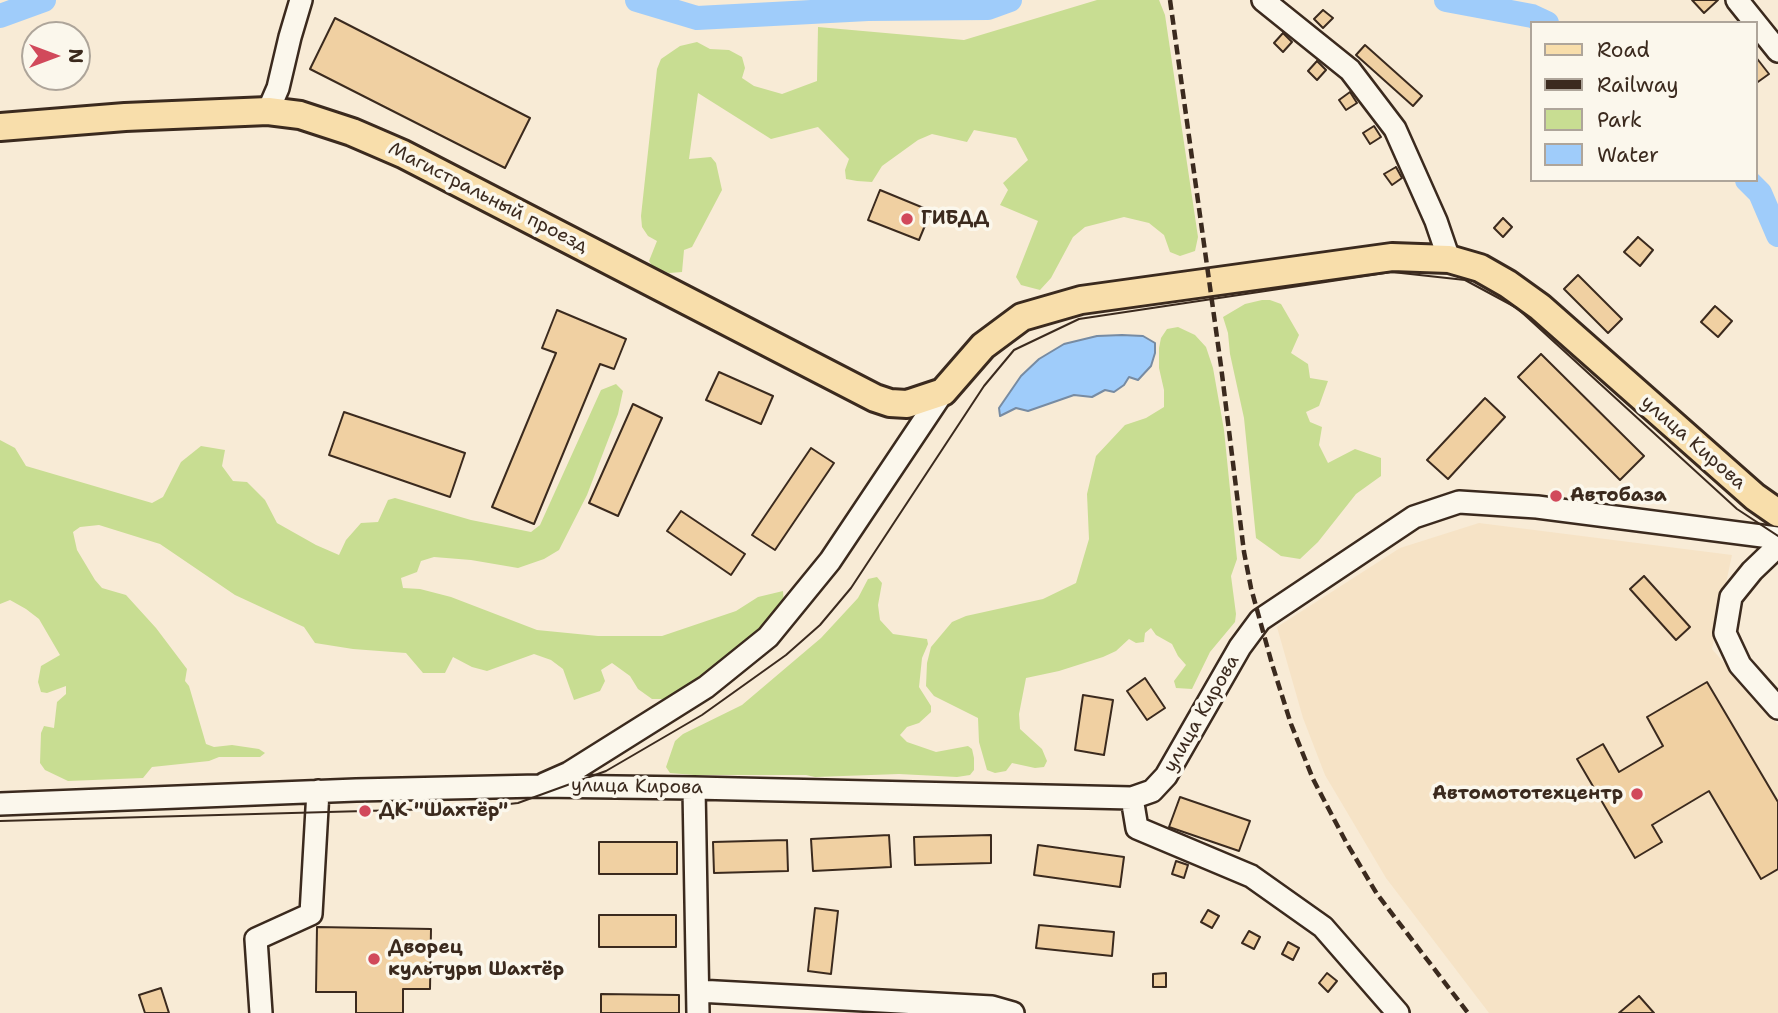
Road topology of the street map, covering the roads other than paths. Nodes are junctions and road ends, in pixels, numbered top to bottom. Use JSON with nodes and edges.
{"nodes":[{"id":1,"x":301,"y":0,"type":"edge"},
{"id":2,"x":1263,"y":0,"type":"edge"},
{"id":3,"x":1737,"y":0,"type":"edge"},
{"id":4,"x":1754,"y":21,"type":"edge"},
{"id":5,"x":1757,"y":25,"type":"edge"},
{"id":6,"x":1778,"y":51,"type":"edge"},
{"id":7,"x":268,"y":111,"type":"junction"},
{"id":8,"x":0,"y":127,"type":"edge"},
{"id":9,"x":1449,"y":259,"type":"junction"},
{"id":10,"x":943,"y":392,"type":"junction"},
{"id":11,"x":890,"y":403,"type":"junction"},
{"id":12,"x":911,"y":439,"type":"junction"},
{"id":13,"x":1778,"y":513,"type":"edge"},
{"id":14,"x":1778,"y":538,"type":"edge"},
{"id":15,"x":1778,"y":546,"type":"edge"},
{"id":16,"x":1778,"y":708,"type":"edge"},
{"id":17,"x":539,"y":786,"type":"junction"},
{"id":18,"x":694,"y":788,"type":"junction"},
{"id":19,"x":318,"y":791,"type":"junction"},
{"id":20,"x":1132,"y":798,"type":"junction"},
{"id":21,"x":0,"y":804,"type":"edge"},
{"id":22,"x":698,"y":991,"type":"junction"},
{"id":23,"x":992,"y":1010,"type":"edge"},
{"id":24,"x":261,"y":1013,"type":"edge"},
{"id":25,"x":698,"y":1013,"type":"edge"},
{"id":26,"x":1013,"y":1013,"type":"edge"},
{"id":27,"x":1398,"y":1013,"type":"edge"}],
"edges":[{"from":1,"to":7,"type":"street"},
{"from":2,"to":9,"type":"street"},
{"from":3,"to":4,"type":"street"},
{"from":5,"to":6,"type":"street"},
{"from":7,"to":8,"type":"main road","name":"Магистральный проезд"},
{"from":7,"to":11,"type":"main road","name":"Магистральный проезд"},
{"from":9,"to":10,"type":"main road","name":"улица Кирова"},
{"from":9,"to":13,"type":"main road","name":"улица Кирова"},
{"from":10,"to":11,"type":"main road"},
{"from":10,"to":12,"type":"street","name":"улица Кирова"},
{"from":11,"to":12,"type":"street"},
{"from":12,"to":17,"type":"street","name":"улица Кирова"},
{"from":14,"to":20,"type":"street","name":"улица Кирова"},
{"from":15,"to":16,"type":"street"},
{"from":17,"to":18,"type":"street","name":"улица Кирова"},
{"from":17,"to":19,"type":"street","name":"улица Кирова"},
{"from":18,"to":20,"type":"street","name":"улица Кирова"},
{"from":18,"to":22,"type":"street"},
{"from":19,"to":21,"type":"street","name":"улица Кирова"},
{"from":19,"to":24,"type":"street"},
{"from":20,"to":27,"type":"street"},
{"from":22,"to":23,"type":"street"},
{"from":22,"to":25,"type":"street"},
{"from":23,"to":26,"type":"street"}]}
